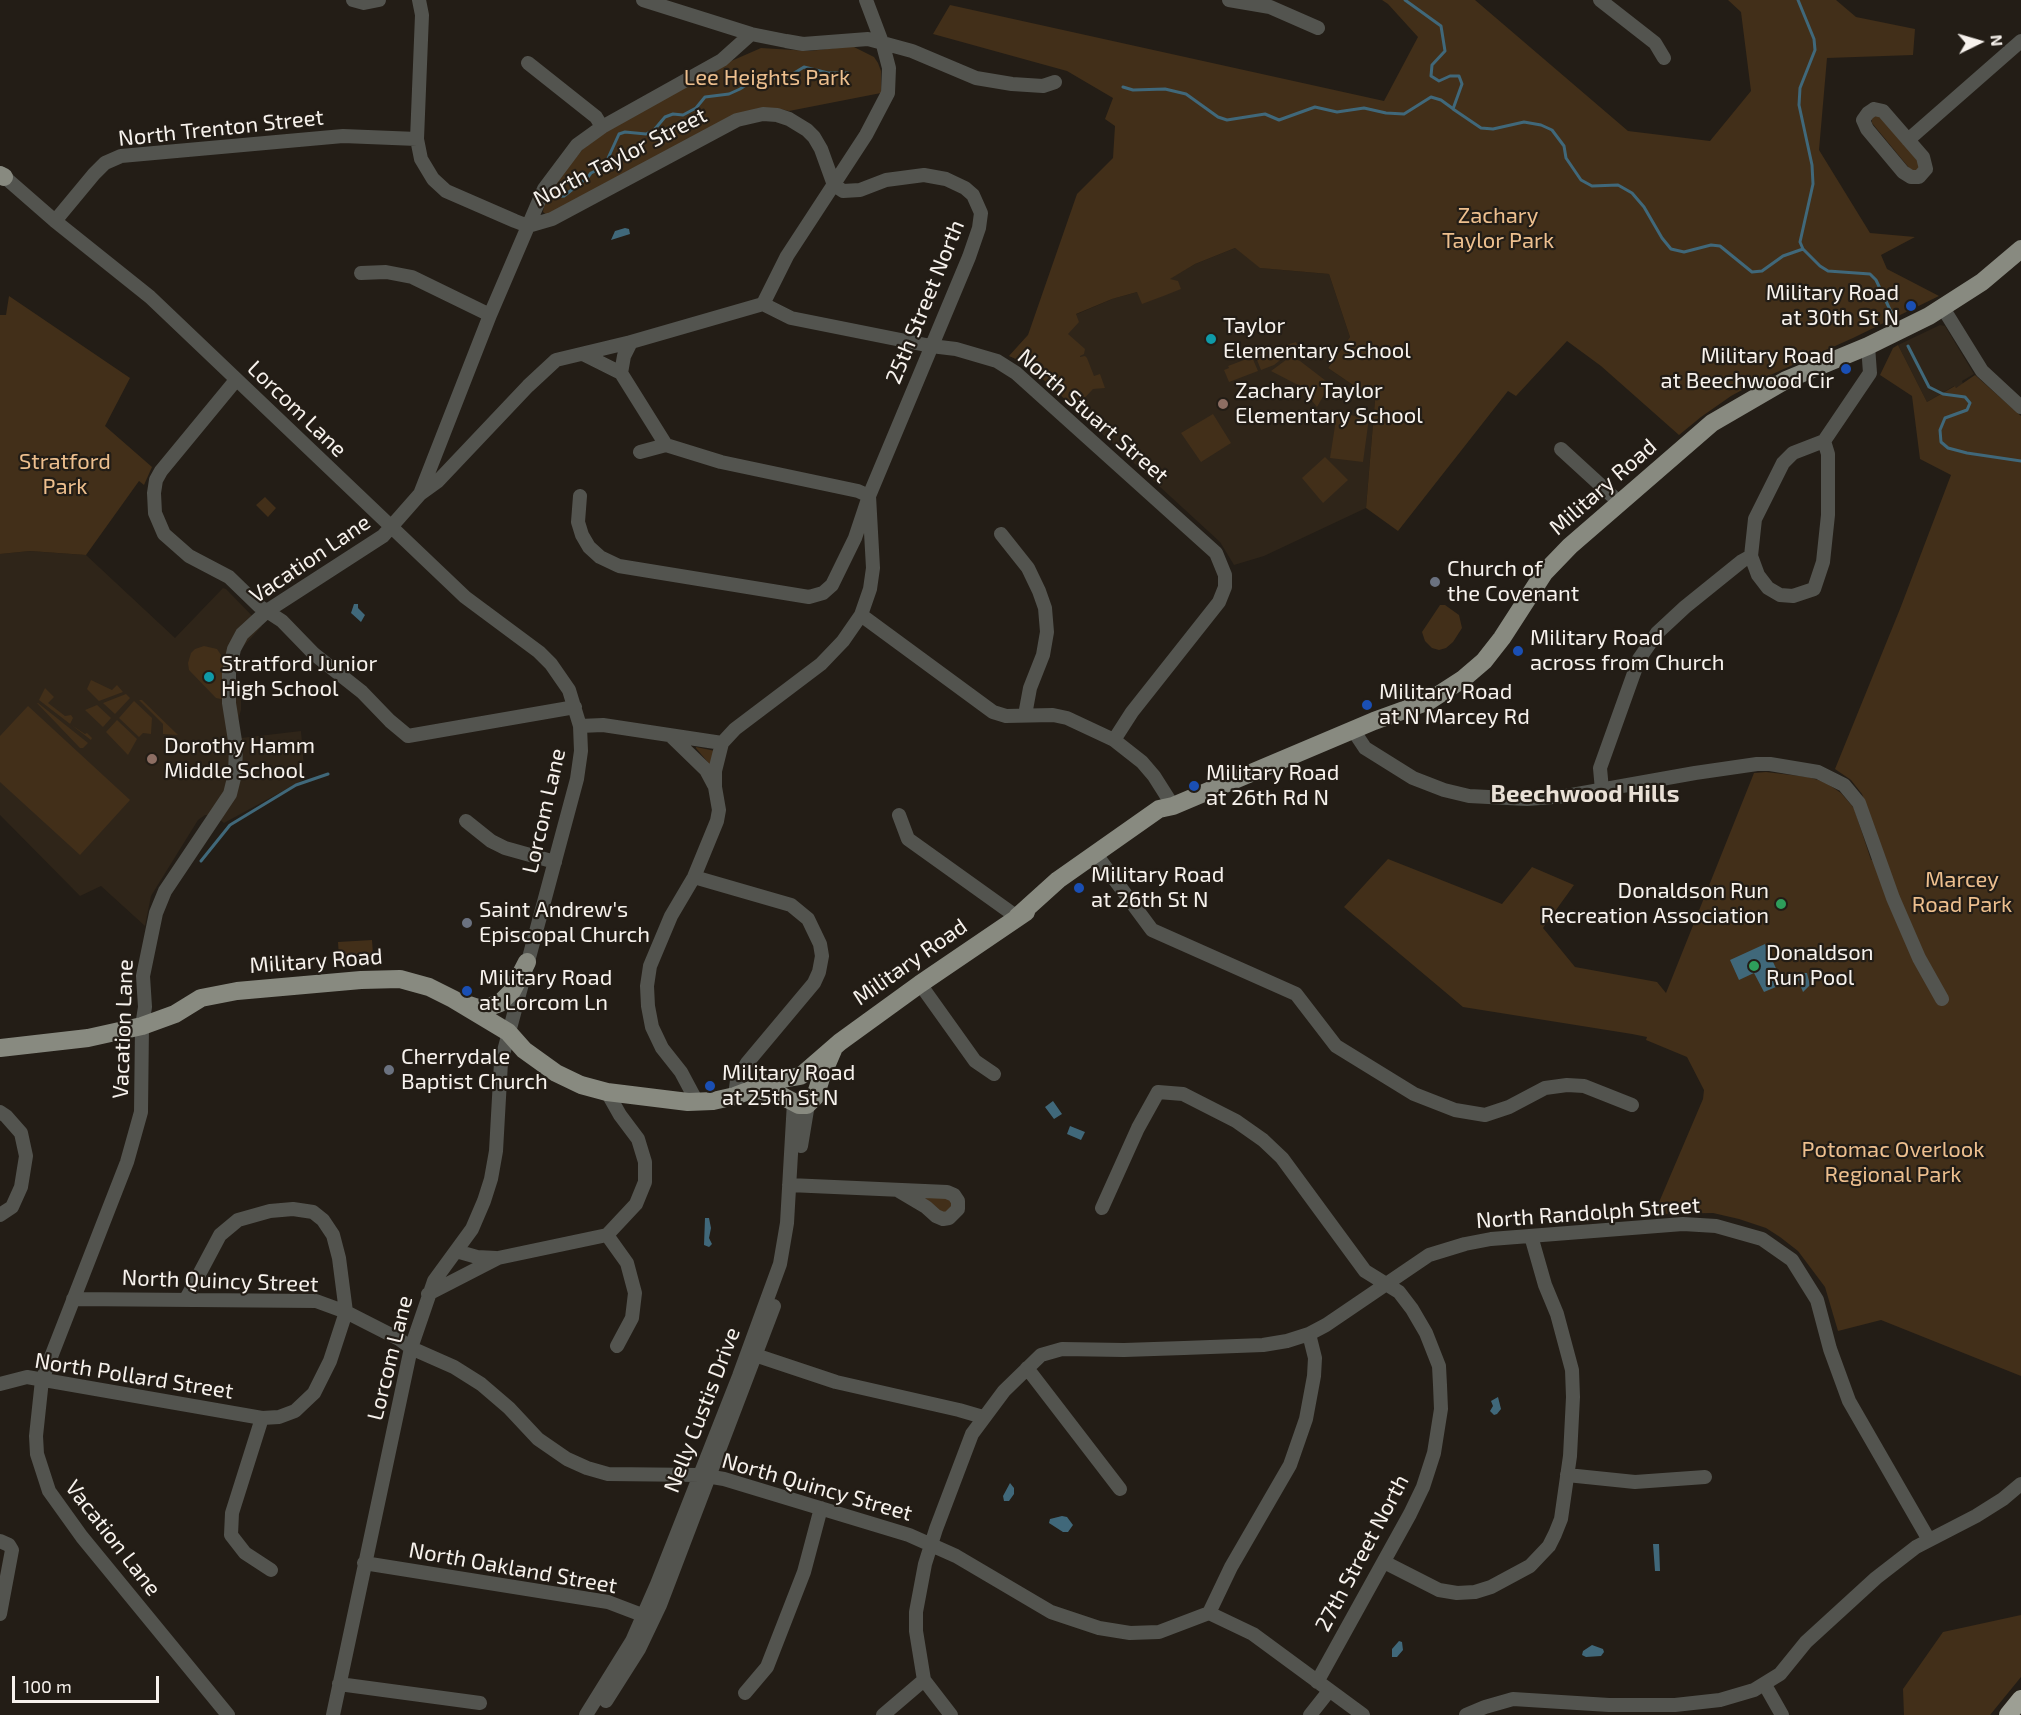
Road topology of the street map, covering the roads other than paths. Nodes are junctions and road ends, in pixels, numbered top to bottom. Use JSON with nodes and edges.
{"nodes":[{"id":1,"x":353,"y":0,"type":"edge"},
{"id":2,"x":379,"y":0,"type":"edge"},
{"id":3,"x":419,"y":0,"type":"edge"},
{"id":4,"x":643,"y":0,"type":"edge"},
{"id":5,"x":866,"y":0,"type":"edge"},
{"id":6,"x":1229,"y":0,"type":"edge"},
{"id":7,"x":1600,"y":0,"type":"edge"},
{"id":8,"x":1318,"y":28,"type":"dead end"},
{"id":9,"x":751,"y":34,"type":"junction"},
{"id":10,"x":2021,"y":40,"type":"edge"},
{"id":11,"x":883,"y":45,"type":"junction"},
{"id":12,"x":1664,"y":58,"type":"dead end"},
{"id":13,"x":528,"y":63,"type":"dead end"},
{"id":14,"x":1055,"y":82,"type":"dead end"},
{"id":15,"x":602,"y":127,"type":"junction"},
{"id":16,"x":417,"y":139,"type":"junction"},
{"id":17,"x":1908,"y":140,"type":"junction"},
{"id":18,"x":1,"y":175,"type":"edge"},
{"id":19,"x":834,"y":184,"type":"junction"},
{"id":20,"x":55,"y":221,"type":"junction"},
{"id":21,"x":528,"y":225,"type":"junction"},
{"id":22,"x":2021,"y":249,"type":"edge"},
{"id":23,"x":362,"y":273,"type":"dead end"},
{"id":24,"x":763,"y":304,"type":"junction"},
{"id":25,"x":1943,"y":308,"type":"junction"},
{"id":26,"x":490,"y":315,"type":"junction"},
{"id":27,"x":631,"y":342,"type":"junction"},
{"id":28,"x":931,"y":346,"type":"junction"},
{"id":29,"x":1868,"y":346,"type":"junction"},
{"id":30,"x":583,"y":354,"type":"junction"},
{"id":31,"x":621,"y":373,"type":"junction"},
{"id":32,"x":236,"y":380,"type":"junction"},
{"id":33,"x":2021,"y":407,"type":"edge"},
{"id":34,"x":1824,"y":441,"type":"junction"},
{"id":35,"x":666,"y":445,"type":"junction"},
{"id":36,"x":1561,"y":449,"type":"dead end"},
{"id":37,"x":640,"y":452,"type":"dead end"},
{"id":38,"x":420,"y":494,"type":"junction"},
{"id":39,"x":580,"y":495,"type":"dead end"},
{"id":40,"x":869,"y":496,"type":"junction"},
{"id":41,"x":1620,"y":503,"type":"junction"},
{"id":42,"x":393,"y":527,"type":"junction"},
{"id":43,"x":1001,"y":534,"type":"dead end"},
{"id":44,"x":1751,"y":556,"type":"junction"},
{"id":45,"x":267,"y":611,"type":"junction"},
{"id":46,"x":861,"y":615,"type":"junction"},
{"id":47,"x":575,"y":707,"type":"junction"},
{"id":48,"x":1025,"y":715,"type":"junction"},
{"id":49,"x":580,"y":726,"type":"junction"},
{"id":50,"x":1353,"y":730,"type":"junction"},
{"id":51,"x":672,"y":737,"type":"junction"},
{"id":52,"x":1113,"y":740,"type":"junction"},
{"id":53,"x":722,"y":743,"type":"junction"},
{"id":54,"x":715,"y":787,"type":"junction"},
{"id":55,"x":1602,"y":790,"type":"junction"},
{"id":56,"x":1173,"y":806,"type":"junction"},
{"id":57,"x":899,"y":815,"type":"dead end"},
{"id":58,"x":466,"y":821,"type":"dead end"},
{"id":59,"x":1098,"y":857,"type":"junction"},
{"id":60,"x":555,"y":862,"type":"junction"},
{"id":61,"x":694,"y":877,"type":"junction"},
{"id":62,"x":1017,"y":917,"type":"junction"},
{"id":63,"x":527,"y":962,"type":"junction"},
{"id":64,"x":920,"y":984,"type":"junction"},
{"id":65,"x":453,"y":999,"type":"junction"},
{"id":66,"x":1942,"y":999,"type":"dead end"},
{"id":67,"x":142,"y":1026,"type":"junction"},
{"id":68,"x":508,"y":1032,"type":"junction"},
{"id":69,"x":0,"y":1048,"type":"edge"},
{"id":70,"x":833,"y":1049,"type":"junction"},
{"id":71,"x":994,"y":1074,"type":"dead end"},
{"id":72,"x":801,"y":1076,"type":"junction"},
{"id":73,"x":818,"y":1087,"type":"junction"},
{"id":74,"x":754,"y":1089,"type":"junction"},
{"id":75,"x":608,"y":1092,"type":"junction"},
{"id":76,"x":735,"y":1096,"type":"junction"},
{"id":77,"x":697,"y":1102,"type":"junction"},
{"id":78,"x":798,"y":1102,"type":"junction"},
{"id":79,"x":1632,"y":1105,"type":"dead end"},
{"id":80,"x":0,"y":1112,"type":"edge"},
{"id":81,"x":794,"y":1185,"type":"junction"},
{"id":82,"x":899,"y":1191,"type":"dead end"},
{"id":83,"x":1102,"y":1208,"type":"dead end"},
{"id":84,"x":0,"y":1215,"type":"edge"},
{"id":85,"x":607,"y":1235,"type":"junction"},
{"id":86,"x":1531,"y":1236,"type":"junction"},
{"id":87,"x":456,"y":1251,"type":"junction"},
{"id":88,"x":498,"y":1258,"type":"junction"},
{"id":89,"x":1388,"y":1285,"type":"junction"},
{"id":90,"x":428,"y":1294,"type":"junction"},
{"id":91,"x":73,"y":1299,"type":"junction"},
{"id":92,"x":186,"y":1299,"type":"junction"},
{"id":93,"x":346,"y":1312,"type":"junction"},
{"id":94,"x":1309,"y":1334,"type":"junction"},
{"id":95,"x":617,"y":1346,"type":"dead end"},
{"id":96,"x":411,"y":1348,"type":"junction"},
{"id":97,"x":752,"y":1354,"type":"junction"},
{"id":98,"x":1027,"y":1368,"type":"junction"},
{"id":99,"x":42,"y":1380,"type":"junction"},
{"id":100,"x":0,"y":1384,"type":"edge"},
{"id":101,"x":983,"y":1417,"type":"junction"},
{"id":102,"x":262,"y":1418,"type":"junction"},
{"id":103,"x":1567,"y":1474,"type":"junction"},
{"id":104,"x":705,"y":1476,"type":"junction"},
{"id":105,"x":1705,"y":1477,"type":"dead end"},
{"id":106,"x":2021,"y":1484,"type":"edge"},
{"id":107,"x":1120,"y":1489,"type":"dead end"},
{"id":108,"x":821,"y":1508,"type":"junction"},
{"id":109,"x":1929,"y":1540,"type":"junction"},
{"id":110,"x":5,"y":1543,"type":"edge"},
{"id":111,"x":931,"y":1544,"type":"junction"},
{"id":112,"x":1384,"y":1562,"type":"junction"},
{"id":113,"x":364,"y":1563,"type":"junction"},
{"id":114,"x":271,"y":1570,"type":"dead end"},
{"id":115,"x":1209,"y":1612,"type":"junction"},
{"id":116,"x":0,"y":1614,"type":"edge"},
{"id":117,"x":649,"y":1618,"type":"junction"},
{"id":118,"x":924,"y":1680,"type":"junction"},
{"id":119,"x":339,"y":1684,"type":"junction"},
{"id":120,"x":1765,"y":1685,"type":"junction"},
{"id":121,"x":1323,"y":1686,"type":"junction"},
{"id":122,"x":746,"y":1693,"type":"dead end"},
{"id":123,"x":2021,"y":1699,"type":"edge"},
{"id":124,"x":480,"y":1703,"type":"dead end"},
{"id":125,"x":1612,"y":1710,"type":"edge"},
{"id":126,"x":1634,"y":1710,"type":"edge"},
{"id":127,"x":228,"y":1715,"type":"edge"},
{"id":128,"x":333,"y":1715,"type":"edge"},
{"id":129,"x":586,"y":1715,"type":"edge"},
{"id":130,"x":596,"y":1715,"type":"edge"},
{"id":131,"x":883,"y":1715,"type":"edge"},
{"id":132,"x":951,"y":1715,"type":"edge"},
{"id":133,"x":1310,"y":1715,"type":"edge"},
{"id":134,"x":1363,"y":1715,"type":"edge"},
{"id":135,"x":1466,"y":1715,"type":"edge"},
{"id":136,"x":1782,"y":1715,"type":"edge"},
{"id":137,"x":2008,"y":1715,"type":"edge"}],
"edges":[{"from":1,"to":2,"type":"street"},
{"from":3,"to":16,"type":"street"},
{"from":4,"to":9,"type":"street"},
{"from":5,"to":11,"type":"street"},
{"from":6,"to":8,"type":"street"},
{"from":7,"to":12,"type":"street"},
{"from":9,"to":11,"type":"street"},
{"from":9,"to":15,"type":"street","name":"North Taylor Street"},
{"from":10,"to":17,"type":"street"},
{"from":11,"to":14,"type":"street"},
{"from":11,"to":19,"type":"street"},
{"from":13,"to":15,"type":"street"},
{"from":15,"to":21,"type":"street","name":"North Taylor Street"},
{"from":16,"to":20,"type":"street","name":"North Trenton Street"},
{"from":16,"to":21,"type":"street"},
{"from":17,"to":17,"type":"street"},
{"from":18,"to":20,"type":"street","name":"Lorcom Lane"},
{"from":19,"to":21,"type":"street","name":"North Taylor Street"},
{"from":19,"to":24,"type":"street"},
{"from":19,"to":28,"type":"street","name":"25th Street North"},
{"from":20,"to":32,"type":"street","name":"Lorcom Lane"},
{"from":21,"to":26,"type":"street","name":"North Taylor Street"},
{"from":22,"to":25,"type":"main road","name":"Military Road"},
{"from":23,"to":26,"type":"street"},
{"from":24,"to":27,"type":"street","name":"Vacation Lane"},
{"from":24,"to":28,"type":"street","name":"North Stuart Street"},
{"from":25,"to":29,"type":"main road","name":"Military Road"},
{"from":25,"to":33,"type":"street"},
{"from":26,"to":38,"type":"street","name":"North Taylor Street"},
{"from":27,"to":30,"type":"street","name":"Vacation Lane"},
{"from":27,"to":31,"type":"street"},
{"from":28,"to":40,"type":"street","name":"25th Street North"},
{"from":28,"to":52,"type":"street","name":"North Stuart Street"},
{"from":29,"to":34,"type":"street"},
{"from":29,"to":41,"type":"main road","name":"Military Road"},
{"from":30,"to":31,"type":"street"},
{"from":30,"to":38,"type":"street","name":"Vacation Lane"},
{"from":31,"to":35,"type":"street"},
{"from":32,"to":42,"type":"street","name":"Lorcom Lane"},
{"from":32,"to":45,"type":"street"},
{"from":34,"to":44,"type":"street"},
{"from":34,"to":44,"type":"street"},
{"from":35,"to":37,"type":"street"},
{"from":35,"to":40,"type":"street"},
{"from":36,"to":41,"type":"street"},
{"from":38,"to":42,"type":"street","name":"Vacation Lane"},
{"from":39,"to":40,"type":"street","name":"25th Street North"},
{"from":40,"to":46,"type":"street","name":"25th Street North"},
{"from":41,"to":50,"type":"main road","name":"Military Road"},
{"from":42,"to":45,"type":"street","name":"Vacation Lane"},
{"from":42,"to":47,"type":"street","name":"Lorcom Lane"},
{"from":43,"to":48,"type":"street"},
{"from":44,"to":55,"type":"street"},
{"from":45,"to":47,"type":"street"},
{"from":45,"to":67,"type":"street","name":"Vacation Lane"},
{"from":46,"to":48,"type":"street"},
{"from":46,"to":53,"type":"street","name":"25th Street North"},
{"from":47,"to":49,"type":"street","name":"Lorcom Lane"},
{"from":48,"to":52,"type":"street"},
{"from":49,"to":51,"type":"street"},
{"from":49,"to":60,"type":"street","name":"Lorcom Lane"},
{"from":50,"to":55,"type":"street"},
{"from":50,"to":56,"type":"main road","name":"Military Road"},
{"from":51,"to":53,"type":"street"},
{"from":51,"to":54,"type":"street"},
{"from":52,"to":56,"type":"street"},
{"from":53,"to":54,"type":"street"},
{"from":54,"to":61,"type":"street"},
{"from":55,"to":66,"type":"street"},
{"from":56,"to":59,"type":"main road","name":"Military Road"},
{"from":57,"to":62,"type":"street"},
{"from":58,"to":60,"type":"street"},
{"from":59,"to":62,"type":"main road","name":"Military Road"},
{"from":59,"to":79,"type":"street"},
{"from":60,"to":63,"type":"street","name":"Lorcom Lane"},
{"from":61,"to":76,"type":"street"},
{"from":61,"to":77,"type":"street"},
{"from":62,"to":64,"type":"main road","name":"Military Road"},
{"from":63,"to":65,"type":"main road"},
{"from":63,"to":68,"type":"street","name":"Lorcom Lane"},
{"from":64,"to":70,"type":"main road","name":"Military Road"},
{"from":64,"to":71,"type":"street"},
{"from":65,"to":67,"type":"main road","name":"Military Road"},
{"from":65,"to":68,"type":"main road","name":"Military Road"},
{"from":67,"to":69,"type":"main road","name":"Military Road"},
{"from":67,"to":91,"type":"street","name":"Vacation Lane"},
{"from":68,"to":75,"type":"main road","name":"Military Road"},
{"from":68,"to":87,"type":"street","name":"Lorcom Lane"},
{"from":70,"to":72,"type":"main road","name":"Military Road"},
{"from":70,"to":73,"type":"main road"},
{"from":72,"to":73,"type":"main road"},
{"from":72,"to":74,"type":"main road","name":"Military Road"},
{"from":72,"to":78,"type":"main road"},
{"from":73,"to":78,"type":"main road"},
{"from":74,"to":76,"type":"main road","name":"Military Road"},
{"from":74,"to":78,"type":"main road"},
{"from":75,"to":77,"type":"main road","name":"Military Road"},
{"from":75,"to":85,"type":"street"},
{"from":76,"to":77,"type":"main road","name":"Military Road"},
{"from":78,"to":81,"type":"street","name":"Nelly Custis Drive"},
{"from":80,"to":84,"type":"street"},
{"from":81,"to":82,"type":"street"},
{"from":81,"to":97,"type":"street","name":"Nelly Custis Drive"},
{"from":83,"to":89,"type":"street","name":"27th Street North"},
{"from":85,"to":88,"type":"street"},
{"from":85,"to":95,"type":"street"},
{"from":86,"to":89,"type":"street","name":"North Randolph Street"},
{"from":86,"to":103,"type":"street"},
{"from":86,"to":109,"type":"street","name":"North Randolph Street"},
{"from":87,"to":88,"type":"street"},
{"from":87,"to":90,"type":"street","name":"Lorcom Lane"},
{"from":88,"to":90,"type":"street"},
{"from":89,"to":94,"type":"street","name":"North Randolph Street"},
{"from":89,"to":112,"type":"street","name":"27th Street North"},
{"from":90,"to":96,"type":"street","name":"Lorcom Lane"},
{"from":91,"to":92,"type":"street","name":"North Quincy Street"},
{"from":91,"to":99,"type":"street","name":"Vacation Lane"},
{"from":92,"to":93,"type":"street","name":"North Quincy Street"},
{"from":92,"to":93,"type":"street"},
{"from":93,"to":96,"type":"street","name":"North Quincy Street"},
{"from":93,"to":102,"type":"street","name":"North Pollard Street"},
{"from":94,"to":98,"type":"street","name":"North Randolph Street"},
{"from":94,"to":115,"type":"street"},
{"from":96,"to":104,"type":"street","name":"North Quincy Street"},
{"from":96,"to":113,"type":"street","name":"Lorcom Lane"},
{"from":97,"to":101,"type":"street"},
{"from":97,"to":104,"type":"street","name":"Nelly Custis Drive"},
{"from":98,"to":101,"type":"street"},
{"from":98,"to":107,"type":"street"},
{"from":99,"to":100,"type":"street","name":"North Pollard Street"},
{"from":99,"to":102,"type":"street","name":"North Pollard Street"},
{"from":99,"to":127,"type":"street","name":"Vacation Lane"},
{"from":101,"to":111,"type":"street"},
{"from":102,"to":114,"type":"street"},
{"from":103,"to":105,"type":"street"},
{"from":103,"to":112,"type":"street"},
{"from":104,"to":108,"type":"street","name":"North Quincy Street"},
{"from":104,"to":117,"type":"street","name":"Nelly Custis Drive"},
{"from":106,"to":109,"type":"street"},
{"from":108,"to":111,"type":"street","name":"North Quincy Street"},
{"from":108,"to":122,"type":"street"},
{"from":109,"to":120,"type":"street"},
{"from":110,"to":116,"type":"street"},
{"from":111,"to":115,"type":"street","name":"North Quincy Street"},
{"from":111,"to":118,"type":"street"},
{"from":112,"to":121,"type":"street","name":"27th Street North"},
{"from":113,"to":117,"type":"street","name":"North Oakland Street"},
{"from":113,"to":119,"type":"street","name":"Lorcom Lane"},
{"from":115,"to":121,"type":"street"},
{"from":117,"to":129,"type":"street","name":"Nelly Custis Drive"},
{"from":117,"to":130,"type":"street","name":"Nelly Custis Drive"},
{"from":118,"to":131,"type":"street"},
{"from":118,"to":132,"type":"street"},
{"from":119,"to":124,"type":"street"},
{"from":119,"to":128,"type":"street","name":"Lorcom Lane"},
{"from":120,"to":126,"type":"street"},
{"from":120,"to":136,"type":"street"},
{"from":121,"to":133,"type":"street"},
{"from":121,"to":134,"type":"street"},
{"from":123,"to":137,"type":"highway"},
{"from":125,"to":126,"type":"street"},
{"from":125,"to":135,"type":"street"}]}
